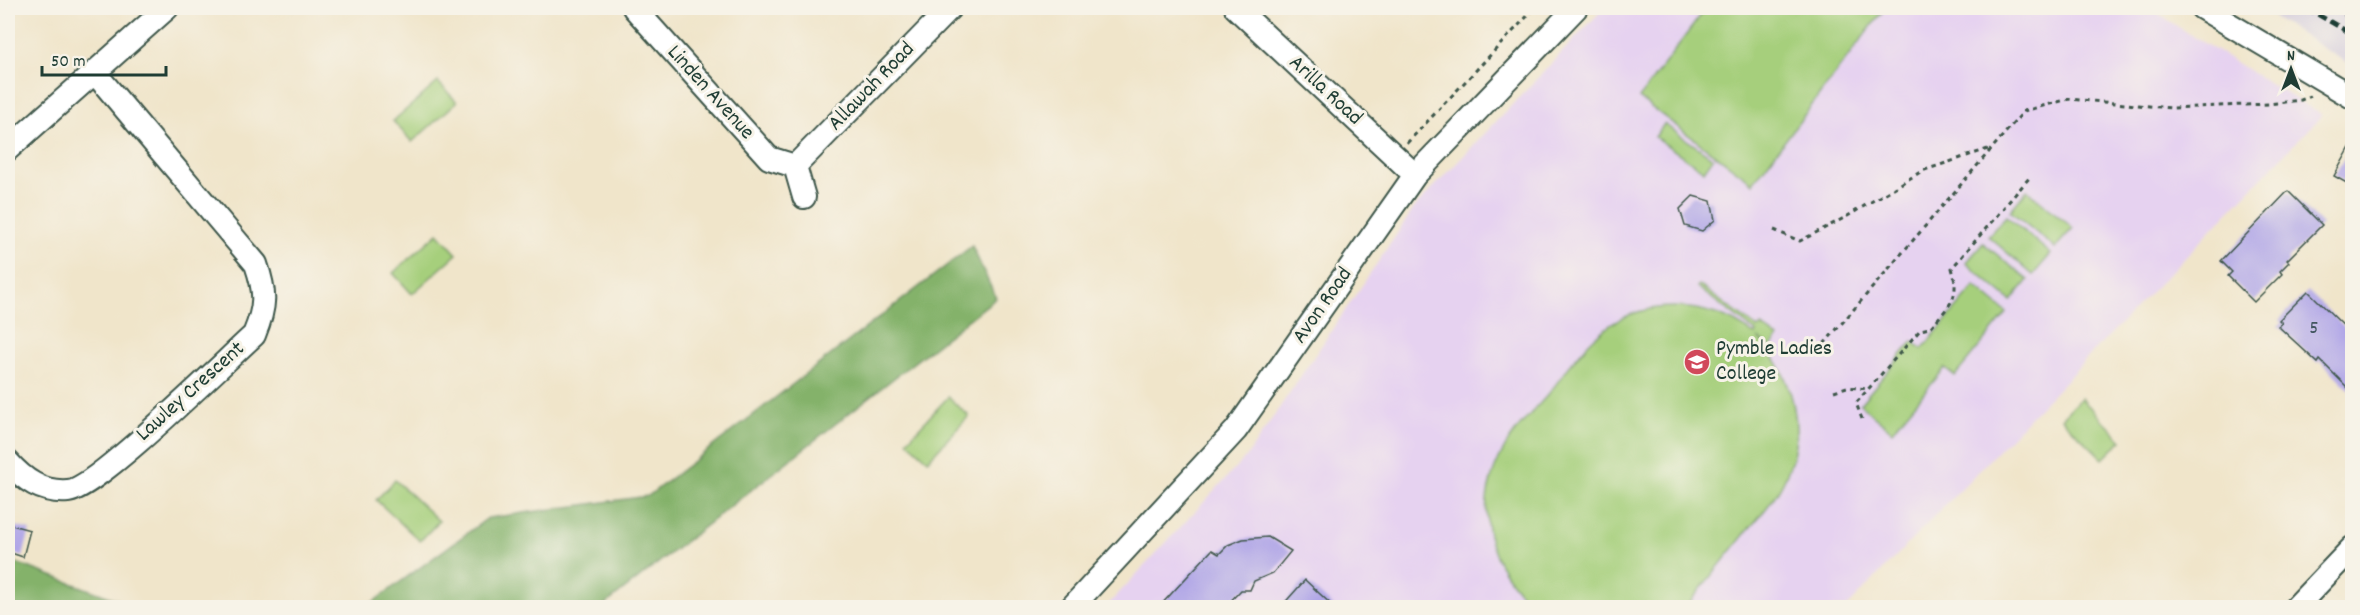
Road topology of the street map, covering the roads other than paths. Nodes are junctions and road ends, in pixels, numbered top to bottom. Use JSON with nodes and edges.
{"nodes":[{"id":1,"x":167,"y":8,"type":"edge"},
{"id":2,"x":634,"y":8,"type":"edge"},
{"id":3,"x":950,"y":8,"type":"edge"},
{"id":4,"x":1236,"y":8,"type":"edge"},
{"id":5,"x":1576,"y":8,"type":"edge"},
{"id":6,"x":2202,"y":8,"type":"edge"},
{"id":7,"x":95,"y":73,"type":"junction"},
{"id":8,"x":2352,"y":97,"type":"edge"},
{"id":9,"x":8,"y":149,"type":"edge"},
{"id":10,"x":795,"y":166,"type":"junction"},
{"id":11,"x":1415,"y":175,"type":"junction"},
{"id":12,"x":804,"y":197,"type":"dead end"},
{"id":13,"x":8,"y":462,"type":"edge"},
{"id":14,"x":2352,"y":548,"type":"edge"},
{"id":15,"x":1071,"y":608,"type":"edge"},
{"id":16,"x":2295,"y":608,"type":"edge"}],
"edges":[{"from":1,"to":7,"type":"street"},
{"from":2,"to":10,"type":"street","name":"Linden Avenue"},
{"from":3,"to":10,"type":"street","name":"Allawah Road"},
{"from":4,"to":11,"type":"street","name":"Arilla Road"},
{"from":5,"to":11,"type":"street","name":"Avon Road"},
{"from":6,"to":8,"type":"street"},
{"from":7,"to":9,"type":"street"},
{"from":7,"to":13,"type":"street","name":"Lawley Crescent"},
{"from":10,"to":12,"type":"street"},
{"from":11,"to":15,"type":"street","name":"Avon Road"},
{"from":14,"to":16,"type":"street"}]}
